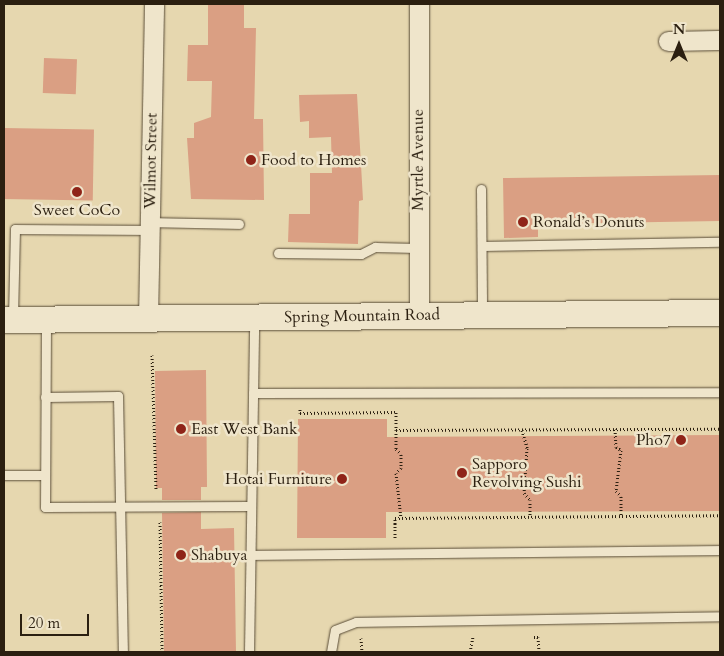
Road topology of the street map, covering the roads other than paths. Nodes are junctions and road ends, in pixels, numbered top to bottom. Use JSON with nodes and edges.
{"nodes":[{"id":1,"x":154,"y":4,"type":"edge"},
{"id":2,"x":419,"y":4,"type":"edge"},
{"id":3,"x":720,"y":40,"type":"edge"},
{"id":4,"x":668,"y":41,"type":"dead end"},
{"id":5,"x":481,"y":189,"type":"dead end"},
{"id":6,"x":239,"y":224,"type":"dead end"},
{"id":7,"x":150,"y":226,"type":"junction"},
{"id":8,"x":720,"y":242,"type":"edge"},
{"id":9,"x":482,"y":246,"type":"junction"},
{"id":10,"x":417,"y":248,"type":"junction"},
{"id":11,"x":278,"y":253,"type":"dead end"},
{"id":12,"x":720,"y":313,"type":"edge"},
{"id":13,"x":482,"y":315,"type":"junction"},
{"id":14,"x":419,"y":316,"type":"junction"},
{"id":15,"x":254,"y":317,"type":"junction"},
{"id":16,"x":148,"y":318,"type":"junction"},
{"id":17,"x":8,"y":320,"type":"edge"},
{"id":18,"x":46,"y":320,"type":"junction"},
{"id":19,"x":720,"y":392,"type":"edge"},
{"id":20,"x":253,"y":393,"type":"junction"},
{"id":21,"x":46,"y":397,"type":"junction"},
{"id":22,"x":45,"y":475,"type":"junction"},
{"id":23,"x":4,"y":476,"type":"edge"},
{"id":24,"x":249,"y":506,"type":"junction"},
{"id":25,"x":119,"y":507,"type":"junction"},
{"id":26,"x":720,"y":550,"type":"edge"},
{"id":27,"x":250,"y":555,"type":"junction"},
{"id":28,"x":720,"y":616,"type":"edge"},
{"id":29,"x":123,"y":652,"type":"edge"},
{"id":30,"x":249,"y":652,"type":"edge"},
{"id":31,"x":332,"y":652,"type":"edge"}],
"edges":[{"from":1,"to":7,"type":"street","name":"Wilmot Street"},
{"from":2,"to":10,"type":"street","name":"Myrtle Avenue"},
{"from":3,"to":4,"type":"street"},
{"from":5,"to":9,"type":"lane"},
{"from":6,"to":7,"type":"lane"},
{"from":7,"to":16,"type":"street","name":"Wilmot Street"},
{"from":7,"to":17,"type":"lane"},
{"from":8,"to":9,"type":"lane"},
{"from":9,"to":13,"type":"lane"},
{"from":10,"to":11,"type":"lane"},
{"from":10,"to":14,"type":"street","name":"Myrtle Avenue"},
{"from":12,"to":13,"type":"main road","name":"Spring Mountain Road"},
{"from":13,"to":14,"type":"main road","name":"Spring Mountain Road"},
{"from":14,"to":15,"type":"main road","name":"Spring Mountain Road"},
{"from":15,"to":16,"type":"main road","name":"Spring Mountain Road"},
{"from":15,"to":20,"type":"lane"},
{"from":16,"to":18,"type":"main road","name":"Spring Mountain Road"},
{"from":17,"to":18,"type":"main road","name":"Spring Mountain Road"},
{"from":18,"to":21,"type":"lane"},
{"from":19,"to":20,"type":"lane"},
{"from":20,"to":24,"type":"lane"},
{"from":21,"to":22,"type":"lane"},
{"from":21,"to":25,"type":"lane"},
{"from":22,"to":23,"type":"lane"},
{"from":22,"to":25,"type":"lane"},
{"from":24,"to":25,"type":"lane"},
{"from":24,"to":27,"type":"lane"},
{"from":25,"to":29,"type":"lane"},
{"from":26,"to":27,"type":"lane"},
{"from":27,"to":30,"type":"lane"},
{"from":28,"to":31,"type":"lane"}]}
